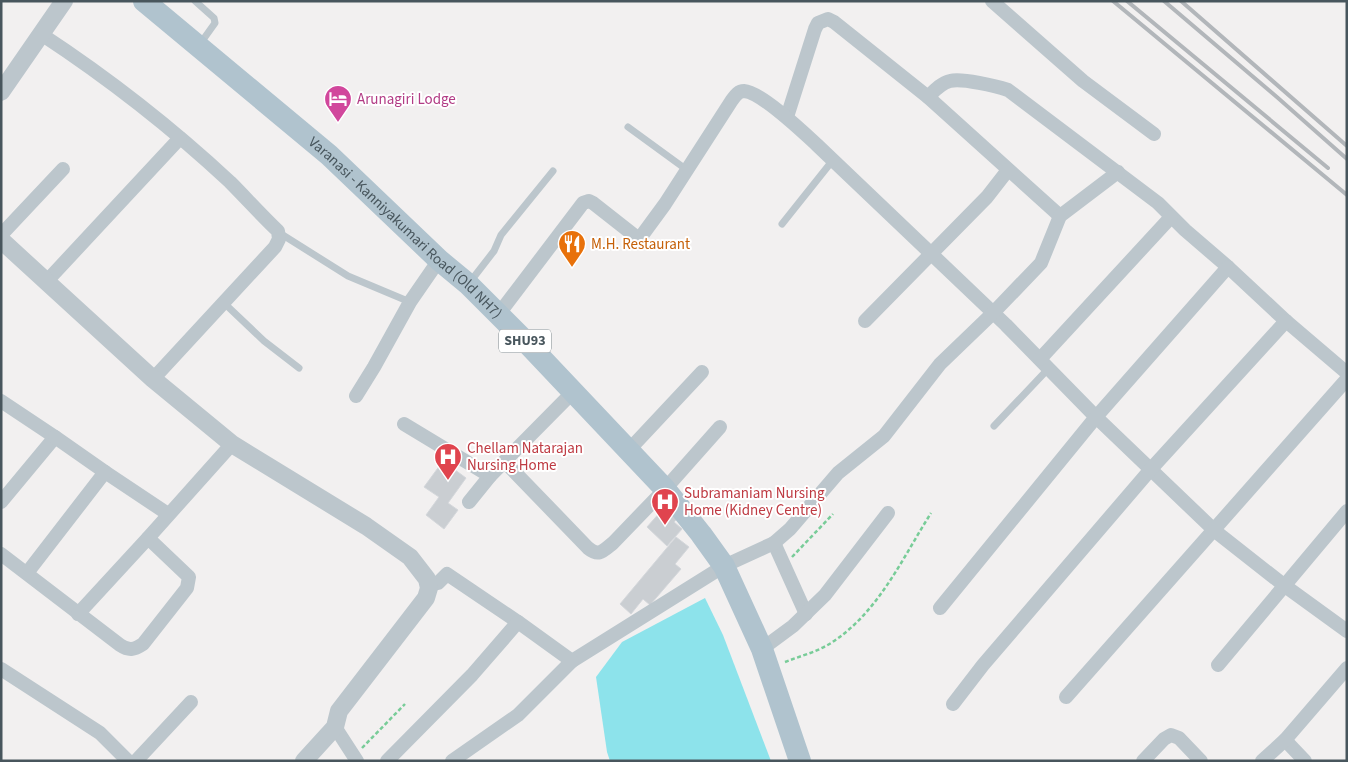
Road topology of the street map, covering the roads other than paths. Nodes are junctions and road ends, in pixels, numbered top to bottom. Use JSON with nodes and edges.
{"nodes":[{"id":1,"x":64,"y":1,"type":"edge"},
{"id":2,"x":144,"y":1,"type":"edge"},
{"id":3,"x":195,"y":1,"type":"edge"},
{"id":4,"x":992,"y":1,"type":"edge"},
{"id":5,"x":42,"y":34,"type":"junction"},
{"id":6,"x":199,"y":46,"type":"junction"},
{"id":7,"x":1,"y":92,"type":"edge"},
{"id":8,"x":928,"y":97,"type":"junction"},
{"id":9,"x":787,"y":117,"type":"junction"},
{"id":10,"x":628,"y":127,"type":"dead end"},
{"id":11,"x":1154,"y":134,"type":"dead end"},
{"id":12,"x":180,"y":138,"type":"junction"},
{"id":13,"x":833,"y":160,"type":"junction"},
{"id":14,"x":62,"y":169,"type":"dead end"},
{"id":15,"x":686,"y":170,"type":"junction"},
{"id":16,"x":1008,"y":170,"type":"junction"},
{"id":17,"x":553,"y":171,"type":"dead end"},
{"id":18,"x":1118,"y":172,"type":"junction"},
{"id":19,"x":1060,"y":216,"type":"junction"},
{"id":20,"x":1172,"y":217,"type":"junction"},
{"id":21,"x":782,"y":224,"type":"dead end"},
{"id":22,"x":278,"y":231,"type":"junction"},
{"id":23,"x":2,"y":241,"type":"edge"},
{"id":24,"x":930,"y":254,"type":"junction"},
{"id":25,"x":439,"y":260,"type":"junction"},
{"id":26,"x":1228,"y":267,"type":"junction"},
{"id":27,"x":46,"y":282,"type":"junction"},
{"id":28,"x":468,"y":284,"type":"junction"},
{"id":29,"x":410,"y":302,"type":"junction"},
{"id":30,"x":224,"y":303,"type":"junction"},
{"id":31,"x":993,"y":313,"type":"junction"},
{"id":32,"x":498,"y":315,"type":"junction"},
{"id":33,"x":865,"y":321,"type":"dead end"},
{"id":34,"x":1286,"y":321,"type":"junction"},
{"id":35,"x":1045,"y":364,"type":"junction"},
{"id":36,"x":300,"y":368,"type":"dead end"},
{"id":37,"x":702,"y":372,"type":"dead end"},
{"id":38,"x":1347,"y":373,"type":"edge"},
{"id":39,"x":153,"y":379,"type":"junction"},
{"id":40,"x":1347,"y":379,"type":"edge"},
{"id":41,"x":573,"y":392,"type":"junction"},
{"id":42,"x":356,"y":396,"type":"dead end"},
{"id":43,"x":1,"y":401,"type":"edge"},
{"id":44,"x":1096,"y":417,"type":"junction"},
{"id":45,"x":404,"y":424,"type":"dead end"},
{"id":46,"x":994,"y":426,"type":"dead end"},
{"id":47,"x":720,"y":427,"type":"dead end"},
{"id":48,"x":55,"y":437,"type":"junction"},
{"id":49,"x":232,"y":444,"type":"junction"},
{"id":50,"x":628,"y":451,"type":"junction"},
{"id":51,"x":505,"y":462,"type":"junction"},
{"id":52,"x":1151,"y":469,"type":"junction"},
{"id":53,"x":105,"y":472,"type":"junction"},
{"id":54,"x":490,"y":476,"type":"junction"},
{"id":55,"x":665,"y":490,"type":"junction"},
{"id":56,"x":1,"y":502,"type":"edge"},
{"id":57,"x":469,"y":502,"type":"dead end"},
{"id":58,"x":1347,"y":510,"type":"edge"},
{"id":59,"x":888,"y":513,"type":"dead end"},
{"id":60,"x":168,"y":514,"type":"junction"},
{"id":61,"x":1214,"y":530,"type":"junction"},
{"id":62,"x":148,"y":538,"type":"junction"},
{"id":63,"x":774,"y":543,"type":"junction"},
{"id":64,"x":1,"y":554,"type":"edge"},
{"id":65,"x":724,"y":566,"type":"junction"},
{"id":66,"x":26,"y":574,"type":"junction"},
{"id":67,"x":428,"y":585,"type":"junction"},
{"id":68,"x":1285,"y":586,"type":"junction"},
{"id":69,"x":940,"y":608,"type":"dead end"},
{"id":70,"x":78,"y":614,"type":"junction"},
{"id":71,"x":806,"y":614,"type":"junction"},
{"id":72,"x":518,"y":622,"type":"junction"},
{"id":73,"x":1347,"y":631,"type":"edge"},
{"id":74,"x":764,"y":659,"type":"junction"},
{"id":75,"x":572,"y":661,"type":"junction"},
{"id":76,"x":1218,"y":665,"type":"dead end"},
{"id":77,"x":1347,"y":668,"type":"edge"},
{"id":78,"x":1,"y":669,"type":"edge"},
{"id":79,"x":1066,"y":697,"type":"dead end"},
{"id":80,"x":191,"y":702,"type":"dead end"},
{"id":81,"x":953,"y":704,"type":"dead end"},
{"id":82,"x":335,"y":727,"type":"junction"},
{"id":83,"x":1284,"y":740,"type":"junction"},
{"id":84,"x":356,"y":759,"type":"edge"},
{"id":85,"x":128,"y":761,"type":"edge"},
{"id":86,"x":136,"y":761,"type":"edge"},
{"id":87,"x":304,"y":761,"type":"edge"},
{"id":88,"x":387,"y":761,"type":"edge"},
{"id":89,"x":452,"y":761,"type":"edge"},
{"id":90,"x":800,"y":761,"type":"edge"},
{"id":91,"x":1142,"y":761,"type":"edge"},
{"id":92,"x":1201,"y":761,"type":"edge"},
{"id":93,"x":1262,"y":761,"type":"edge"},
{"id":94,"x":1305,"y":761,"type":"edge"}],
"edges":[{"from":1,"to":5,"type":"street"},
{"from":2,"to":6,"type":"main road","name":"Varanasi - Kanniyakumari Road (Old NH7)","number":"SHU93"},
{"from":3,"to":6,"type":"lane"},
{"from":4,"to":11,"type":"street"},
{"from":5,"to":7,"type":"street"},
{"from":5,"to":12,"type":"street"},
{"from":6,"to":25,"type":"main road","name":"Varanasi - Kanniyakumari Road (Old NH7)","number":"SHU93"},
{"from":8,"to":9,"type":"street"},
{"from":8,"to":16,"type":"street"},
{"from":8,"to":18,"type":"street"},
{"from":9,"to":13,"type":"street"},
{"from":9,"to":15,"type":"street"},
{"from":10,"to":15,"type":"lane"},
{"from":12,"to":22,"type":"street"},
{"from":12,"to":27,"type":"street"},
{"from":13,"to":21,"type":"lane"},
{"from":13,"to":24,"type":"street"},
{"from":14,"to":23,"type":"street"},
{"from":15,"to":32,"type":"street"},
{"from":16,"to":19,"type":"street"},
{"from":16,"to":24,"type":"street"},
{"from":17,"to":28,"type":"lane"},
{"from":18,"to":19,"type":"street"},
{"from":18,"to":20,"type":"street"},
{"from":19,"to":31,"type":"street"},
{"from":20,"to":26,"type":"street"},
{"from":20,"to":35,"type":"street"},
{"from":22,"to":29,"type":"lane"},
{"from":22,"to":30,"type":"street"},
{"from":23,"to":27,"type":"street"},
{"from":24,"to":31,"type":"street"},
{"from":24,"to":33,"type":"street"},
{"from":25,"to":28,"type":"main road","name":"Varanasi - Kanniyakumari Road (Old NH7)","number":"SHU93"},
{"from":25,"to":29,"type":"street"},
{"from":26,"to":34,"type":"street"},
{"from":26,"to":44,"type":"street"},
{"from":27,"to":39,"type":"street"},
{"from":28,"to":32,"type":"main road","name":"Varanasi - Kanniyakumari Road (Old NH7)","number":"SHU93"},
{"from":29,"to":42,"type":"street"},
{"from":30,"to":36,"type":"lane"},
{"from":30,"to":39,"type":"street"},
{"from":31,"to":35,"type":"street"},
{"from":31,"to":63,"type":"street"},
{"from":32,"to":41,"type":"main road","name":"Varanasi - Kanniyakumari Road (Old NH7)","number":"SHU93"},
{"from":34,"to":38,"type":"street"},
{"from":34,"to":52,"type":"street"},
{"from":35,"to":44,"type":"street"},
{"from":35,"to":46,"type":"lane"},
{"from":37,"to":50,"type":"street"},
{"from":39,"to":49,"type":"street"},
{"from":40,"to":61,"type":"street"},
{"from":41,"to":50,"type":"main road","name":"Varanasi - Kanniyakumari Road (Old NH7)","number":"SHU93"},
{"from":41,"to":51,"type":"street"},
{"from":43,"to":48,"type":"street"},
{"from":44,"to":52,"type":"street"},
{"from":44,"to":69,"type":"street"},
{"from":45,"to":54,"type":"street"},
{"from":47,"to":55,"type":"street"},
{"from":48,"to":53,"type":"street"},
{"from":48,"to":56,"type":"street"},
{"from":49,"to":60,"type":"street"},
{"from":49,"to":67,"type":"street"},
{"from":50,"to":55,"type":"main road","name":"Varanasi - Kanniyakumari Road (Old NH7)","number":"SHU93"},
{"from":51,"to":54,"type":"street"},
{"from":51,"to":55,"type":"street"},
{"from":52,"to":61,"type":"street"},
{"from":52,"to":81,"type":"street"},
{"from":53,"to":60,"type":"street"},
{"from":53,"to":66,"type":"street"},
{"from":54,"to":57,"type":"street"},
{"from":55,"to":65,"type":"main road","name":"Varanasi - Kanniyakumari Road (Old NH7)","number":"SHU93"},
{"from":58,"to":68,"type":"street"},
{"from":59,"to":71,"type":"street"},
{"from":60,"to":62,"type":"street"},
{"from":61,"to":68,"type":"street"},
{"from":61,"to":79,"type":"street"},
{"from":62,"to":70,"type":"street"},
{"from":62,"to":70,"type":"street"},
{"from":63,"to":65,"type":"street"},
{"from":63,"to":71,"type":"street"},
{"from":64,"to":66,"type":"street"},
{"from":65,"to":74,"type":"main road","name":"Varanasi - Kanniyakumari Road (Old NH7)","number":"SHU93"},
{"from":65,"to":75,"type":"street"},
{"from":66,"to":70,"type":"street"},
{"from":67,"to":72,"type":"street"},
{"from":67,"to":82,"type":"street"},
{"from":68,"to":73,"type":"street"},
{"from":68,"to":76,"type":"street"},
{"from":71,"to":74,"type":"street"},
{"from":72,"to":75,"type":"street"},
{"from":72,"to":88,"type":"street"},
{"from":74,"to":90,"type":"main road","name":"Varanasi - Kanniyakumari Road (Old NH7)","number":"SHU93"},
{"from":75,"to":89,"type":"street"},
{"from":77,"to":83,"type":"street"},
{"from":78,"to":85,"type":"street"},
{"from":80,"to":86,"type":"street"},
{"from":82,"to":84,"type":"street"},
{"from":82,"to":87,"type":"street"},
{"from":83,"to":93,"type":"street"},
{"from":83,"to":94,"type":"street"},
{"from":91,"to":92,"type":"street"}]}
